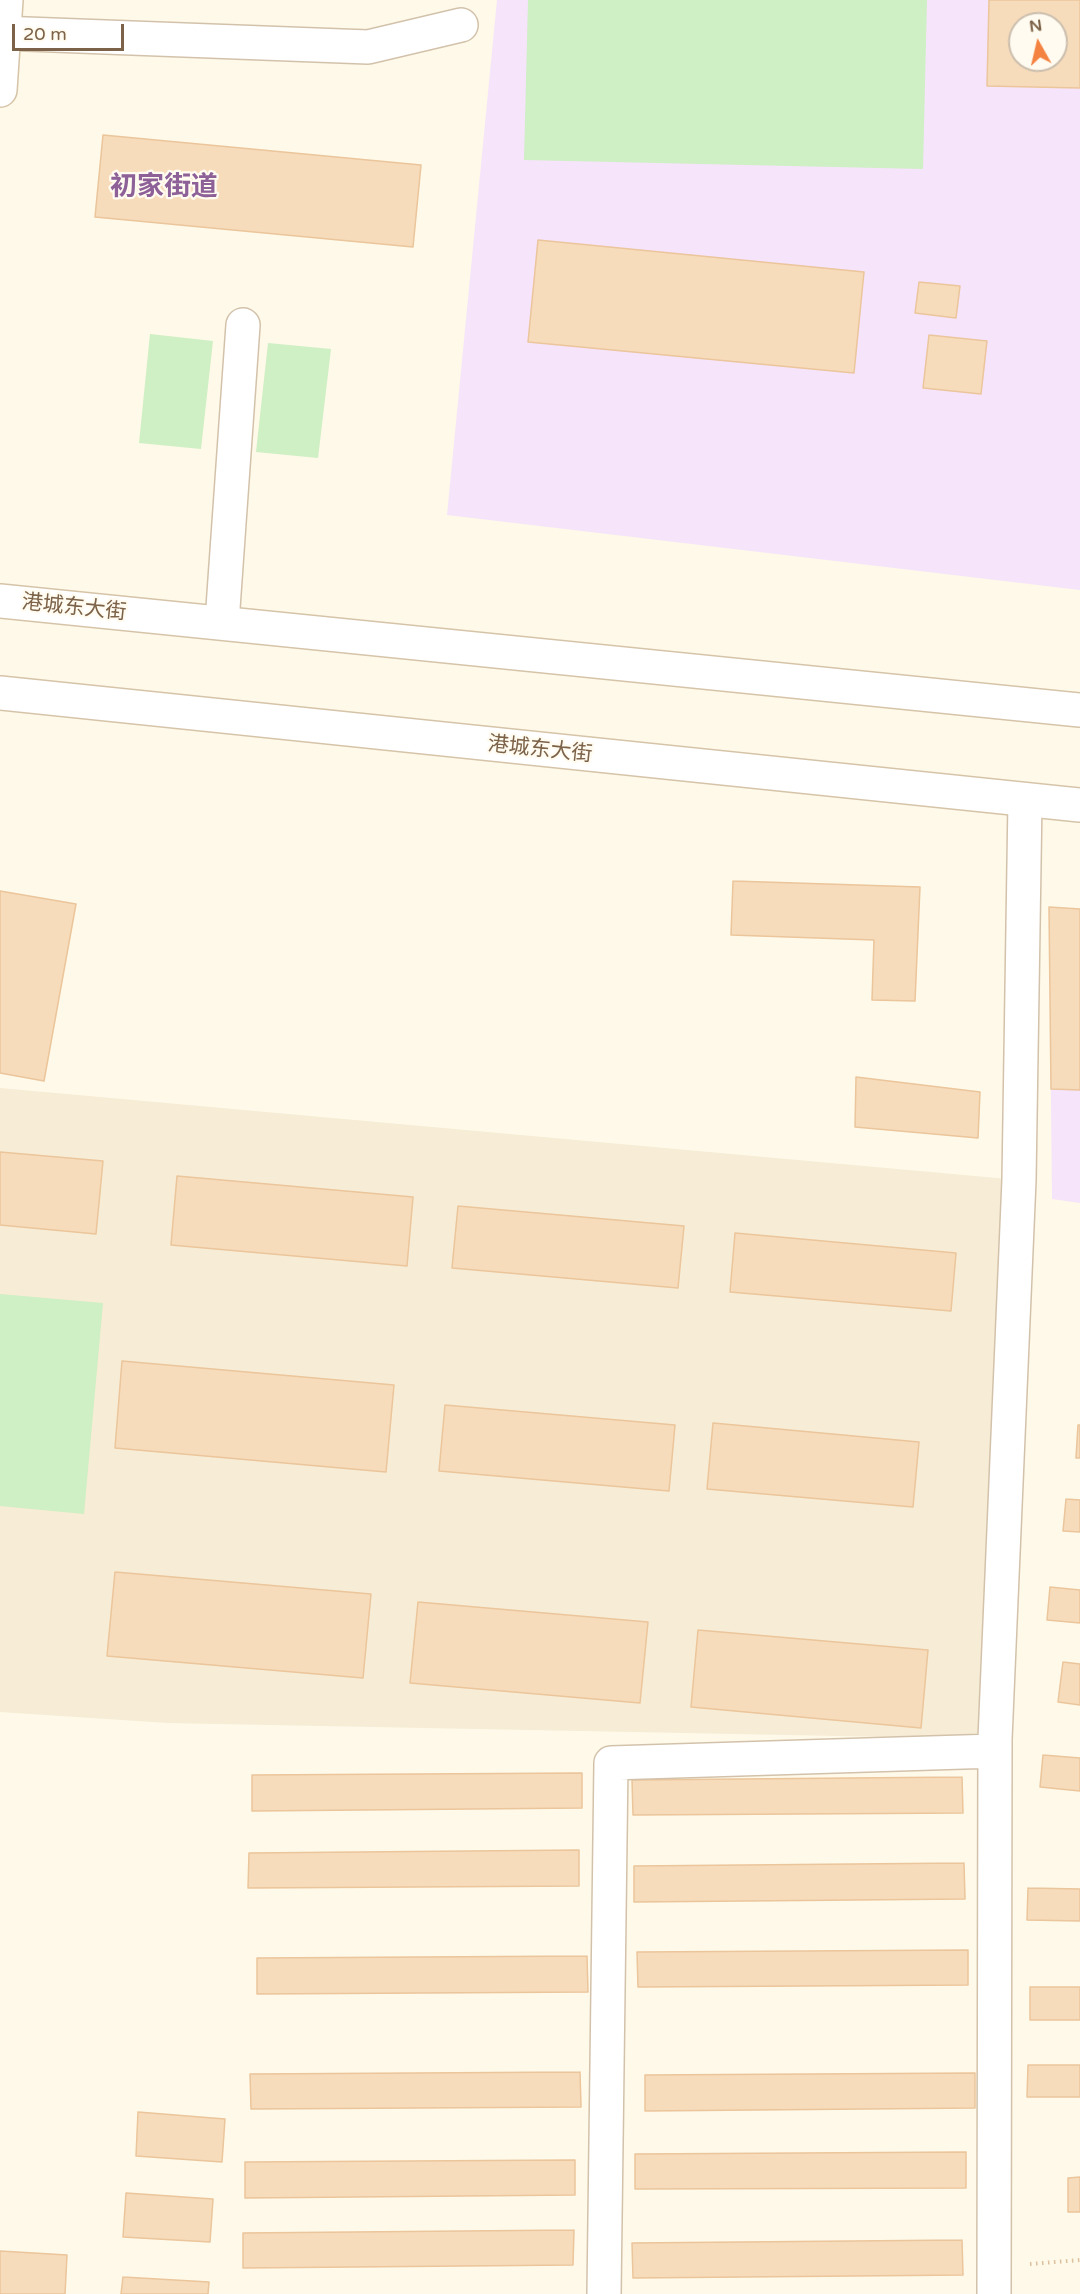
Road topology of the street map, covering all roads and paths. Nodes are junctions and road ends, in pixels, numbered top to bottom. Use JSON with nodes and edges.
{"nodes":[{"id":1,"x":6,"y":0,"type":"edge"},
{"id":2,"x":461,"y":25,"type":"dead end"},
{"id":3,"x":2,"y":33,"type":"edge"},
{"id":4,"x":0,"y":90,"type":"edge"},
{"id":5,"x":243,"y":325,"type":"dead end"},
{"id":6,"x":0,"y":601,"type":"edge"},
{"id":7,"x":222,"y":622,"type":"junction"},
{"id":8,"x":0,"y":693,"type":"edge"},
{"id":9,"x":1080,"y":710,"type":"edge"},
{"id":10,"x":1025,"y":800,"type":"junction"},
{"id":11,"x":1080,"y":805,"type":"edge"},
{"id":12,"x":995,"y":1751,"type":"junction"},
{"id":13,"x":1080,"y":2260,"type":"edge"},
{"id":14,"x":994,"y":2280,"type":"edge"},
{"id":15,"x":604,"y":2294,"type":"edge"}],
"edges":[{"from":1,"to":3,"type":"street"},
{"from":2,"to":3,"type":"street"},
{"from":3,"to":4,"type":"street"},
{"from":5,"to":7,"type":"street"},
{"from":6,"to":7,"type":"street","name":"港城东大街"},
{"from":7,"to":9,"type":"street","name":"港城东大街"},
{"from":8,"to":10,"type":"street","name":"港城东大街"},
{"from":10,"to":11,"type":"street","name":"港城东大街"},
{"from":10,"to":12,"type":"street"},
{"from":12,"to":14,"type":"street"},
{"from":12,"to":15,"type":"street"},
{"from":13,"to":14,"type":"path"}]}
